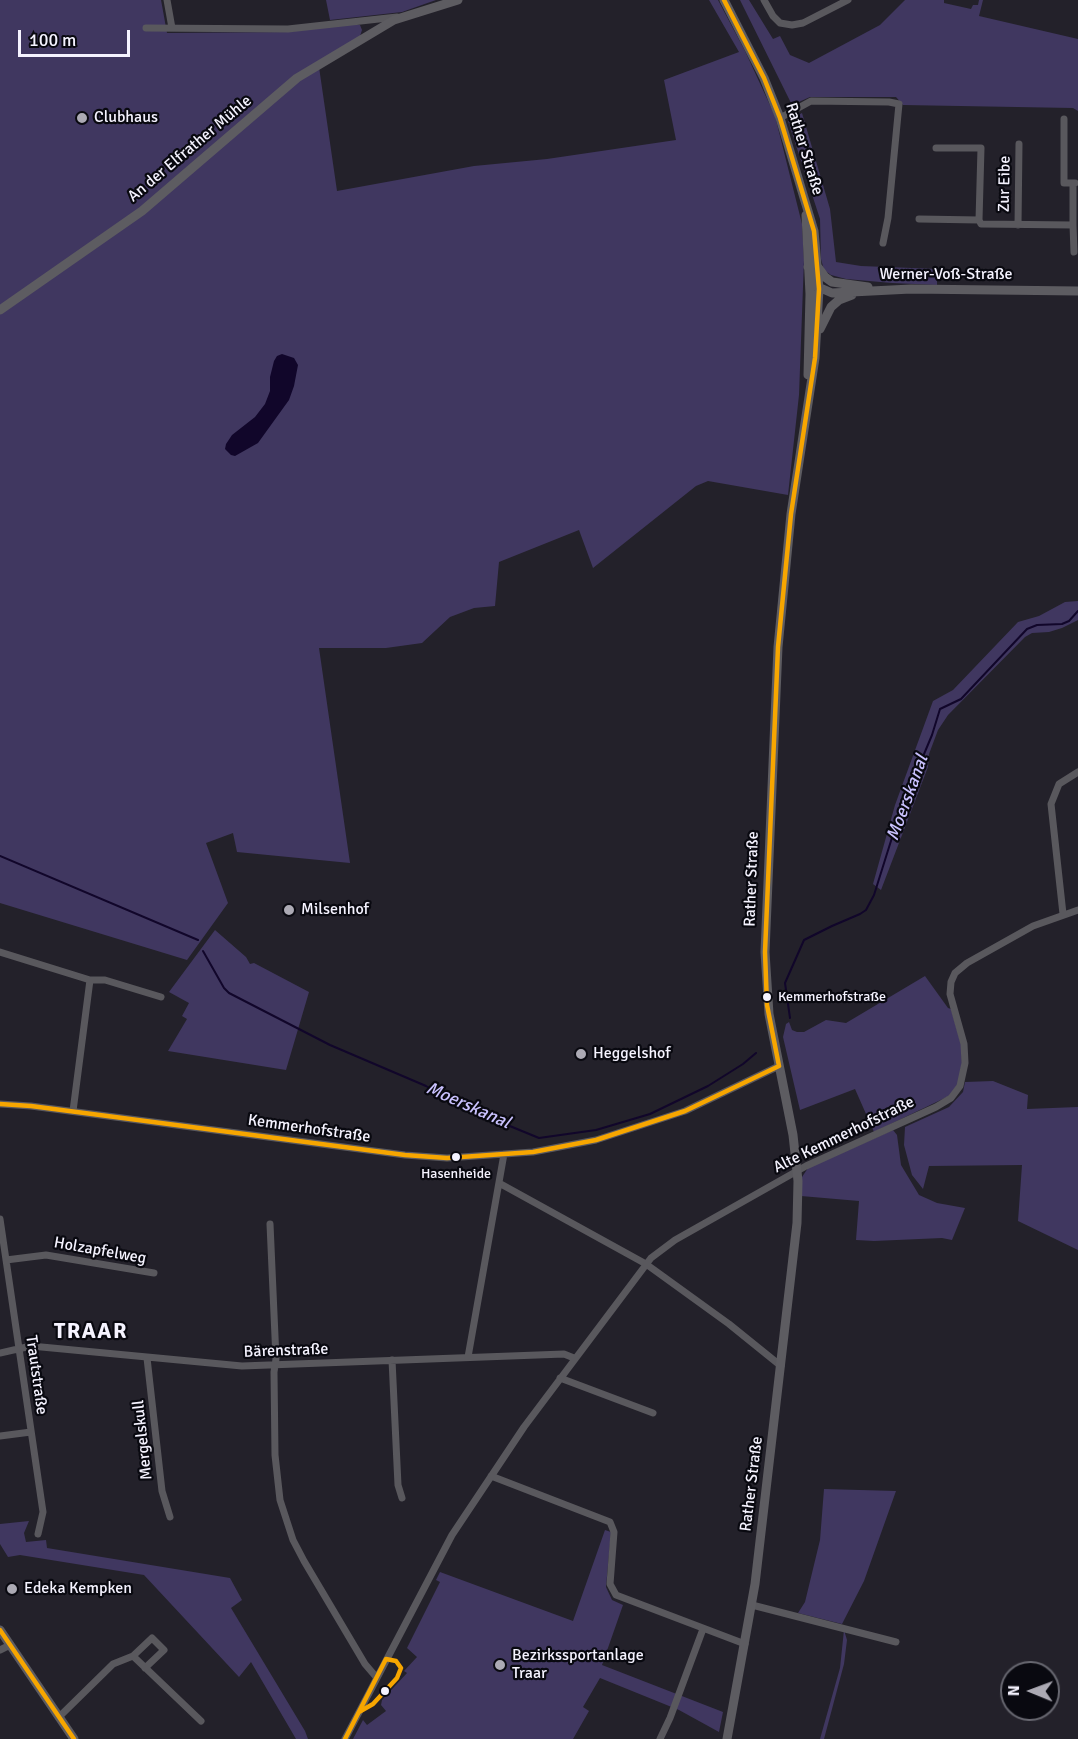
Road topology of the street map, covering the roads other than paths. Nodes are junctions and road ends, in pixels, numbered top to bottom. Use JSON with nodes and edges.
{"nodes":[{"id":1,"x":167,"y":0,"type":"edge"},
{"id":2,"x":458,"y":0,"type":"edge"},
{"id":3,"x":724,"y":0,"type":"edge"},
{"id":4,"x":764,"y":0,"type":"edge"},
{"id":5,"x":848,"y":0,"type":"edge"},
{"id":6,"x":402,"y":16,"type":"junction"},
{"id":7,"x":146,"y":28,"type":"dead end"},
{"id":8,"x":172,"y":28,"type":"junction"},
{"id":9,"x":780,"y":118,"type":"junction"},
{"id":10,"x":1064,"y":119,"type":"dead end"},
{"id":11,"x":1019,"y":144,"type":"dead end"},
{"id":12,"x":936,"y":148,"type":"dead end"},
{"id":13,"x":1076,"y":183,"type":"edge"},
{"id":14,"x":920,"y":219,"type":"dead end"},
{"id":15,"x":979,"y":220,"type":"junction"},
{"id":16,"x":1018,"y":225,"type":"junction"},
{"id":17,"x":1073,"y":225,"type":"junction"},
{"id":18,"x":883,"y":243,"type":"dead end"},
{"id":19,"x":1074,"y":252,"type":"dead end"},
{"id":20,"x":812,"y":265,"type":"junction"},
{"id":21,"x":832,"y":282,"type":"junction"},
{"id":22,"x":816,"y":288,"type":"junction"},
{"id":23,"x":879,"y":290,"type":"junction"},
{"id":24,"x":1078,"y":291,"type":"edge"},
{"id":25,"x":0,"y":310,"type":"edge"},
{"id":26,"x":817,"y":337,"type":"junction"},
{"id":27,"x":808,"y":392,"type":"junction"},
{"id":28,"x":1078,"y":772,"type":"edge"},
{"id":29,"x":1078,"y":909,"type":"edge"},
{"id":30,"x":1063,"y":914,"type":"junction"},
{"id":31,"x":0,"y":952,"type":"edge"},
{"id":32,"x":90,"y":980,"type":"junction"},
{"id":33,"x":161,"y":997,"type":"dead end"},
{"id":34,"x":779,"y":1066,"type":"junction"},
{"id":35,"x":0,"y":1104,"type":"edge"},
{"id":36,"x":73,"y":1112,"type":"junction"},
{"id":37,"x":504,"y":1154,"type":"junction"},
{"id":38,"x":797,"y":1171,"type":"junction"},
{"id":39,"x":499,"y":1183,"type":"junction"},
{"id":40,"x":0,"y":1219,"type":"edge"},
{"id":41,"x":270,"y":1224,"type":"dead end"},
{"id":42,"x":6,"y":1260,"type":"junction"},
{"id":43,"x":646,"y":1264,"type":"junction"},
{"id":44,"x":154,"y":1274,"type":"dead end"},
{"id":45,"x":19,"y":1349,"type":"junction"},
{"id":46,"x":0,"y":1353,"type":"edge"},
{"id":47,"x":468,"y":1357,"type":"junction"},
{"id":48,"x":147,"y":1358,"type":"junction"},
{"id":49,"x":574,"y":1358,"type":"junction"},
{"id":50,"x":392,"y":1360,"type":"junction"},
{"id":51,"x":275,"y":1365,"type":"junction"},
{"id":52,"x":781,"y":1366,"type":"junction"},
{"id":53,"x":560,"y":1378,"type":"junction"},
{"id":54,"x":653,"y":1413,"type":"dead end"},
{"id":55,"x":31,"y":1432,"type":"junction"},
{"id":56,"x":0,"y":1436,"type":"edge"},
{"id":57,"x":491,"y":1476,"type":"junction"},
{"id":58,"x":402,"y":1498,"type":"dead end"},
{"id":59,"x":170,"y":1517,"type":"dead end"},
{"id":60,"x":38,"y":1534,"type":"dead end"},
{"id":61,"x":752,"y":1605,"type":"junction"},
{"id":62,"x":703,"y":1629,"type":"junction"},
{"id":63,"x":0,"y":1630,"type":"edge"},
{"id":64,"x":896,"y":1642,"type":"dead end"},
{"id":65,"x":745,"y":1644,"type":"junction"},
{"id":66,"x":10,"y":1645,"type":"junction"},
{"id":67,"x":0,"y":1650,"type":"edge"},
{"id":68,"x":133,"y":1656,"type":"junction"},
{"id":69,"x":145,"y":1668,"type":"junction"},
{"id":70,"x":377,"y":1678,"type":"junction"},
{"id":71,"x":59,"y":1717,"type":"junction"},
{"id":72,"x":201,"y":1721,"type":"dead end"},
{"id":73,"x":74,"y":1739,"type":"edge"},
{"id":74,"x":345,"y":1739,"type":"edge"},
{"id":75,"x":660,"y":1739,"type":"edge"},
{"id":76,"x":727,"y":1739,"type":"edge"}],
"edges":[{"from":1,"to":8,"type":"street"},
{"from":2,"to":6,"type":"street","name":"An der Elfrather Mühle"},
{"from":3,"to":9,"type":"street","name":"Rather Straße"},
{"from":4,"to":5,"type":"street"},
{"from":6,"to":8,"type":"street","name":"An der Elfrather Mühle"},
{"from":6,"to":25,"type":"street","name":"An der Elfrather Mühle"},
{"from":7,"to":8,"type":"street","name":"An der Elfrather Mühle"},
{"from":9,"to":18,"type":"street"},
{"from":9,"to":20,"type":"street","name":"Rather Straße"},
{"from":10,"to":13,"type":"street"},
{"from":11,"to":16,"type":"street","name":"Zur Eibe"},
{"from":12,"to":15,"type":"street","name":"Zur Eibe"},
{"from":13,"to":17,"type":"street"},
{"from":14,"to":15,"type":"street","name":"Zur Eibe"},
{"from":15,"to":16,"type":"street","name":"Zur Eibe"},
{"from":16,"to":17,"type":"street","name":"Zur Eibe"},
{"from":17,"to":19,"type":"street"},
{"from":20,"to":21,"type":"street"},
{"from":20,"to":22,"type":"street","name":"Rather Straße"},
{"from":21,"to":22,"type":"street"},
{"from":21,"to":23,"type":"street"},
{"from":22,"to":23,"type":"street","name":"Werner-Voß-Straße"},
{"from":22,"to":26,"type":"street","name":"Rather Straße"},
{"from":22,"to":27,"type":"street","name":"Rather Straße"},
{"from":23,"to":24,"type":"street","name":"Werner-Voß-Straße"},
{"from":23,"to":26,"type":"street","name":"Rather Straße"},
{"from":26,"to":27,"type":"street","name":"Rather Straße"},
{"from":27,"to":34,"type":"street","name":"Rather Straße"},
{"from":28,"to":30,"type":"street"},
{"from":29,"to":30,"type":"street","name":"Alte Kemmerhofstraße"},
{"from":30,"to":38,"type":"street","name":"Alte Kemmerhofstraße"},
{"from":31,"to":32,"type":"street"},
{"from":32,"to":33,"type":"street"},
{"from":32,"to":36,"type":"street"},
{"from":34,"to":37,"type":"street","name":"Kemmerhofstraße"},
{"from":34,"to":38,"type":"street","name":"Rather Straße"},
{"from":35,"to":36,"type":"street","name":"Kemmerhofstraße"},
{"from":36,"to":37,"type":"street","name":"Kemmerhofstraße"},
{"from":37,"to":39,"type":"street"},
{"from":38,"to":43,"type":"street","name":"Alte Kemmerhofstraße"},
{"from":38,"to":52,"type":"street","name":"Rather Straße"},
{"from":39,"to":43,"type":"street"},
{"from":39,"to":47,"type":"street"},
{"from":40,"to":42,"type":"street","name":"Trautstraße"},
{"from":41,"to":51,"type":"street"},
{"from":42,"to":44,"type":"street","name":"Holzapfelweg"},
{"from":42,"to":45,"type":"street","name":"Trautstraße"},
{"from":43,"to":49,"type":"street","name":"Alte Kemmerhofstraße"},
{"from":43,"to":52,"type":"street"},
{"from":45,"to":46,"type":"street","name":"Bärenstraße"},
{"from":45,"to":48,"type":"street","name":"Bärenstraße"},
{"from":45,"to":55,"type":"street","name":"Trautstraße"},
{"from":47,"to":49,"type":"street","name":"Bärenstraße"},
{"from":47,"to":50,"type":"street","name":"Bärenstraße"},
{"from":48,"to":51,"type":"street","name":"Bärenstraße"},
{"from":48,"to":59,"type":"street","name":"Mergelskull"},
{"from":49,"to":53,"type":"street","name":"Alte Kemmerhofstraße"},
{"from":50,"to":51,"type":"street","name":"Bärenstraße"},
{"from":50,"to":58,"type":"street"},
{"from":51,"to":70,"type":"street"},
{"from":52,"to":61,"type":"street","name":"Rather Straße"},
{"from":53,"to":54,"type":"street"},
{"from":53,"to":57,"type":"street","name":"Alte Kemmerhofstraße"},
{"from":55,"to":56,"type":"street"},
{"from":55,"to":60,"type":"street","name":"Trautstraße"},
{"from":57,"to":62,"type":"street"},
{"from":57,"to":70,"type":"street","name":"Alte Kemmerhofstraße"},
{"from":61,"to":64,"type":"street"},
{"from":61,"to":65,"type":"street","name":"Rather Straße"},
{"from":62,"to":65,"type":"street"},
{"from":62,"to":75,"type":"street"},
{"from":63,"to":66,"type":"street"},
{"from":65,"to":76,"type":"street","name":"Rather Straße"},
{"from":66,"to":67,"type":"street"},
{"from":66,"to":71,"type":"street"},
{"from":68,"to":69,"type":"street"},
{"from":68,"to":69,"type":"street"},
{"from":68,"to":71,"type":"street"},
{"from":69,"to":72,"type":"street"},
{"from":70,"to":74,"type":"street","name":"Alte Kemmerhofstraße"},
{"from":71,"to":73,"type":"street"}]}
